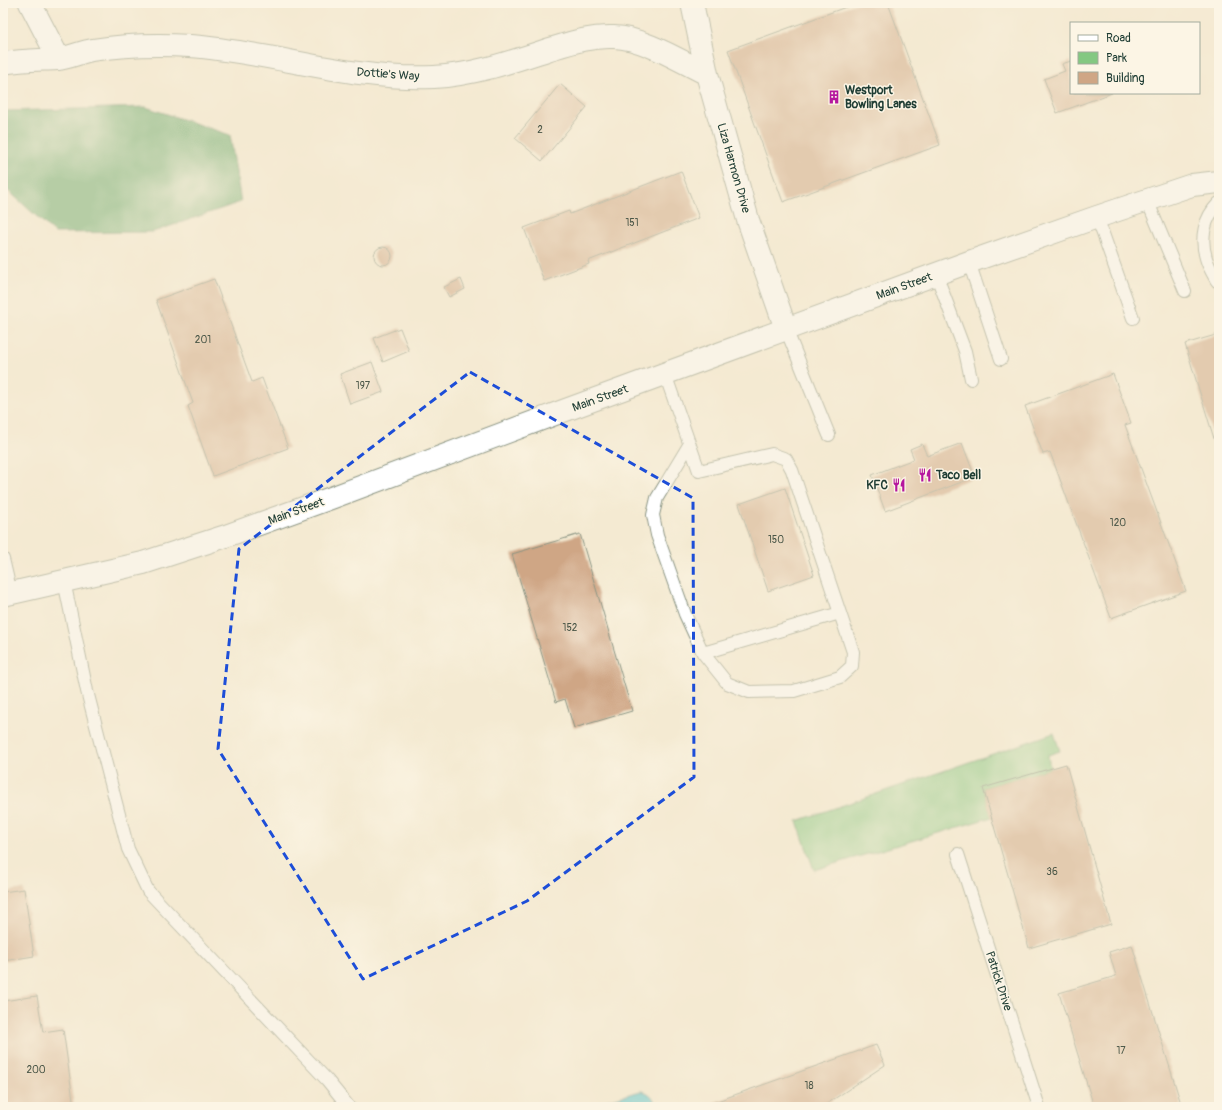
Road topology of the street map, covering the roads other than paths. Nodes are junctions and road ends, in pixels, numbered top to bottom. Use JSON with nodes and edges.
{"nodes":[{"id":1,"x":30,"y":3,"type":"edge"},
{"id":2,"x":692,"y":3,"type":"edge"},
{"id":3,"x":59,"y":58,"type":"junction"},
{"id":4,"x":3,"y":63,"type":"edge"},
{"id":5,"x":707,"y":74,"type":"junction"},
{"id":6,"x":1219,"y":169,"type":"edge"},
{"id":7,"x":1219,"y":182,"type":"edge"},
{"id":8,"x":1192,"y":185,"type":"junction"},
{"id":9,"x":1147,"y":200,"type":"junction"},
{"id":10,"x":1219,"y":203,"type":"edge"},
{"id":11,"x":1097,"y":217,"type":"junction"},
{"id":12,"x":969,"y":262,"type":"junction"},
{"id":13,"x":936,"y":274,"type":"junction"},
{"id":14,"x":1217,"y":281,"type":"dead end"},
{"id":15,"x":1185,"y":290,"type":"dead end"},
{"id":16,"x":1133,"y":318,"type":"dead end"},
{"id":17,"x":786,"y":329,"type":"junction"},
{"id":18,"x":1001,"y":358,"type":"dead end"},
{"id":19,"x":665,"y":374,"type":"junction"},
{"id":20,"x":971,"y":379,"type":"dead end"},
{"id":21,"x":829,"y":435,"type":"dead end"},
{"id":22,"x":689,"y":445,"type":"junction"},
{"id":23,"x":3,"y":559,"type":"edge"},
{"id":24,"x":64,"y":581,"type":"junction"},
{"id":25,"x":7,"y":594,"type":"edge"},
{"id":26,"x":840,"y":613,"type":"junction"},
{"id":27,"x":703,"y":653,"type":"junction"},
{"id":28,"x":958,"y":854,"type":"dead end"},
{"id":29,"x":349,"y":1107,"type":"edge"},
{"id":30,"x":1039,"y":1107,"type":"edge"}],
"edges":[{"from":1,"to":3,"type":"main road"},
{"from":2,"to":5,"type":"main road","name":"Liza Harmon Drive"},
{"from":3,"to":4,"type":"main road","name":"Dottie's Way"},
{"from":3,"to":5,"type":"main road","name":"Dottie's Way"},
{"from":5,"to":17,"type":"main road","name":"Liza Harmon Drive"},
{"from":6,"to":8,"type":"main road","name":"Main Street"},
{"from":7,"to":8,"type":"main road","name":"Main Street"},
{"from":8,"to":9,"type":"main road","name":"Main Street"},
{"from":9,"to":11,"type":"main road","name":"Main Street"},
{"from":9,"to":15,"type":"lane"},
{"from":10,"to":14,"type":"lane"},
{"from":11,"to":12,"type":"main road","name":"Main Street"},
{"from":11,"to":16,"type":"lane"},
{"from":12,"to":13,"type":"main road","name":"Main Street"},
{"from":12,"to":18,"type":"lane"},
{"from":13,"to":17,"type":"main road","name":"Main Street"},
{"from":13,"to":20,"type":"lane"},
{"from":17,"to":19,"type":"main road","name":"Main Street"},
{"from":17,"to":21,"type":"lane"},
{"from":19,"to":22,"type":"lane"},
{"from":19,"to":24,"type":"main road","name":"Main Street"},
{"from":22,"to":26,"type":"lane"},
{"from":22,"to":27,"type":"lane"},
{"from":23,"to":25,"type":"lane"},
{"from":24,"to":25,"type":"main road","name":"Main Street"},
{"from":24,"to":29,"type":"lane"},
{"from":26,"to":27,"type":"lane"},
{"from":26,"to":27,"type":"lane"},
{"from":28,"to":30,"type":"lane","name":"Patrick Drive"}]}
